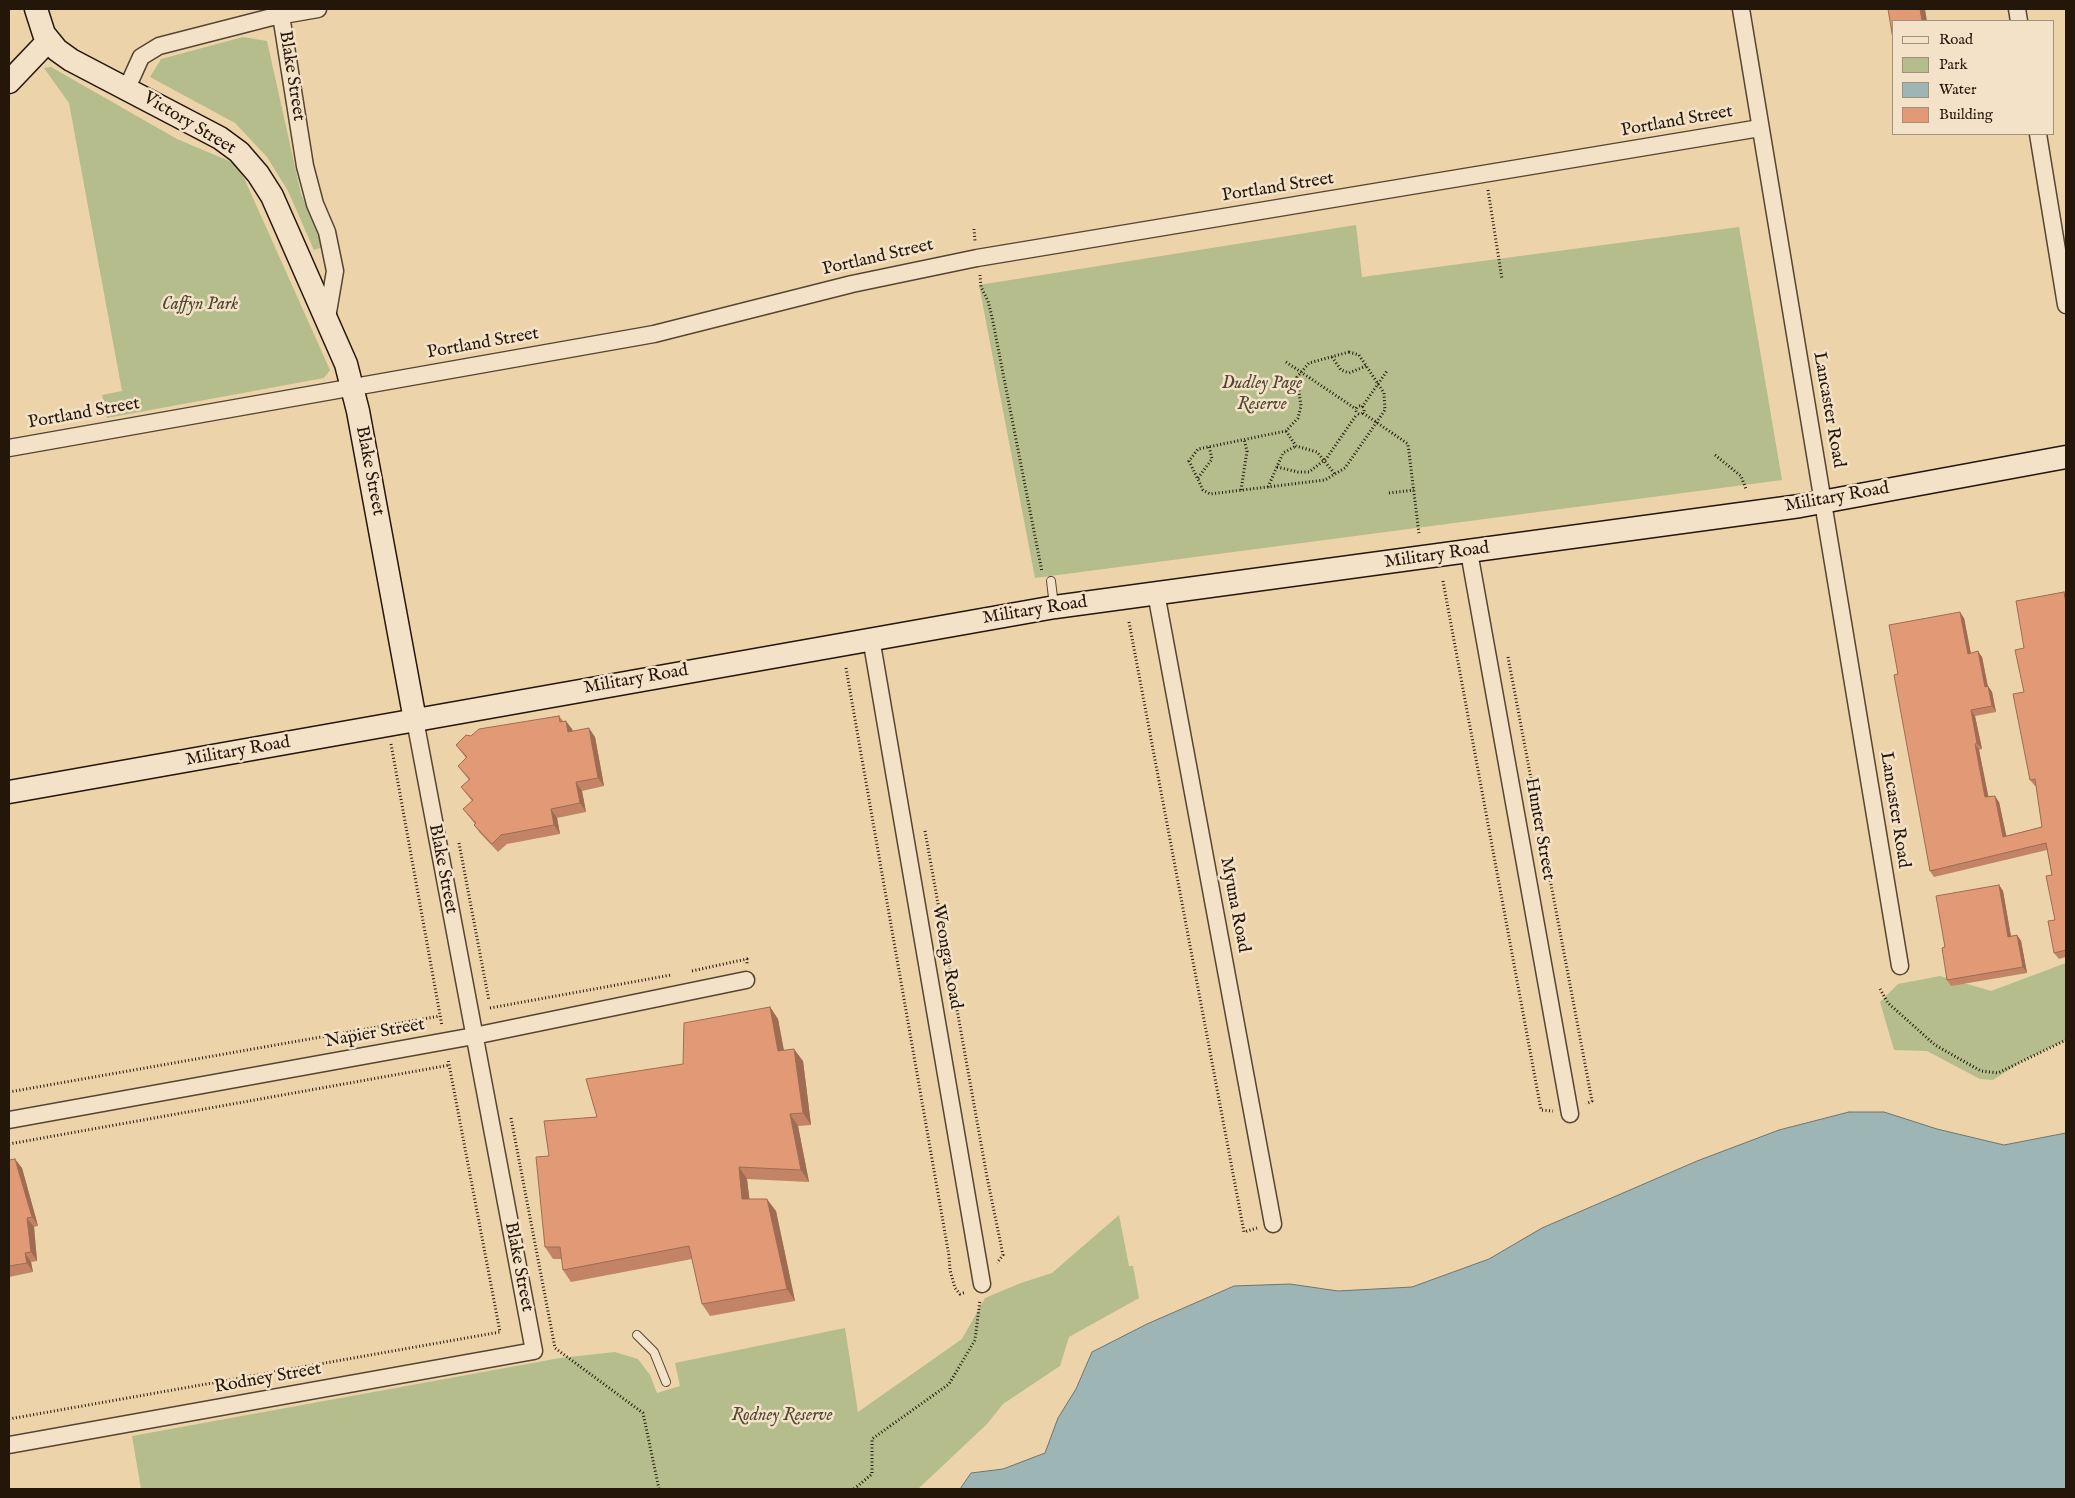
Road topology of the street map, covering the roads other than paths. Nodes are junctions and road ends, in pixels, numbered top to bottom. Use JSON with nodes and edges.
{"nodes":[{"id":1,"x":36,"y":9,"type":"edge"},
{"id":2,"x":318,"y":9,"type":"edge"},
{"id":3,"x":1741,"y":9,"type":"edge"},
{"id":4,"x":281,"y":12,"type":"edge"},
{"id":5,"x":48,"y":41,"type":"junction"},
{"id":6,"x":9,"y":82,"type":"edge"},
{"id":7,"x":127,"y":88,"type":"junction"},
{"id":8,"x":1760,"y":128,"type":"junction"},
{"id":9,"x":2038,"y":135,"type":"edge"},
{"id":10,"x":2066,"y":304,"type":"edge"},
{"id":11,"x":327,"y":318,"type":"junction"},
{"id":12,"x":352,"y":386,"type":"junction"},
{"id":13,"x":9,"y":448,"type":"edge"},
{"id":14,"x":2066,"y":457,"type":"edge"},
{"id":15,"x":1822,"y":502,"type":"junction"},
{"id":16,"x":1469,"y":552,"type":"junction"},
{"id":17,"x":1048,"y":581,"type":"road end"},
{"id":18,"x":1156,"y":593,"type":"junction"},
{"id":19,"x":1054,"y":607,"type":"junction"},
{"id":20,"x":871,"y":638,"type":"junction"},
{"id":21,"x":415,"y":720,"type":"junction"},
{"id":22,"x":9,"y":792,"type":"edge"},
{"id":23,"x":1900,"y":966,"type":"dead end"},
{"id":24,"x":746,"y":980,"type":"road end"},
{"id":25,"x":474,"y":1036,"type":"junction"},
{"id":26,"x":1570,"y":1114,"type":"road end"},
{"id":27,"x":9,"y":1120,"type":"edge"},
{"id":28,"x":1273,"y":1224,"type":"road end"},
{"id":29,"x":982,"y":1284,"type":"road end"},
{"id":30,"x":637,"y":1335,"type":"dead end"},
{"id":31,"x":534,"y":1351,"type":"joint"},
{"id":32,"x":666,"y":1382,"type":"dead end"},
{"id":33,"x":9,"y":1446,"type":"edge"}],
"edges":[{"from":1,"to":5,"type":"street","name":"Victory Street"},
{"from":2,"to":4,"type":"street"},
{"from":3,"to":8,"type":"street","name":"Lancaster Road"},
{"from":4,"to":7,"type":"street"},
{"from":4,"to":11,"type":"street","name":"Blake Street"},
{"from":5,"to":6,"type":"street"},
{"from":5,"to":7,"type":"street","name":"Victory Street"},
{"from":7,"to":11,"type":"street","name":"Victory Street"},
{"from":8,"to":12,"type":"street","name":"Portland Street"},
{"from":8,"to":15,"type":"street","name":"Lancaster Road"},
{"from":9,"to":10,"type":"street"},
{"from":11,"to":12,"type":"street","name":"Victory Street"},
{"from":12,"to":13,"type":"street","name":"Portland Street"},
{"from":12,"to":21,"type":"street","name":"Blake Street"},
{"from":14,"to":15,"type":"street","name":"Military Road"},
{"from":15,"to":16,"type":"street","name":"Military Road"},
{"from":15,"to":23,"type":"street","name":"Lancaster Road"},
{"from":16,"to":18,"type":"street","name":"Military Road"},
{"from":16,"to":26,"type":"street","name":"Hunter Street"},
{"from":17,"to":19,"type":"lane"},
{"from":18,"to":19,"type":"street","name":"Military Road"},
{"from":18,"to":28,"type":"street","name":"Myuna Road"},
{"from":19,"to":20,"type":"street","name":"Military Road"},
{"from":20,"to":21,"type":"street","name":"Military Road"},
{"from":20,"to":29,"type":"street","name":"Weonga Road"},
{"from":21,"to":22,"type":"street","name":"Military Road"},
{"from":21,"to":25,"type":"street","name":"Blake Street"},
{"from":24,"to":25,"type":"street","name":"Napier Street"},
{"from":25,"to":27,"type":"street","name":"Napier Street"},
{"from":25,"to":31,"type":"street","name":"Blake Street"},
{"from":30,"to":32,"type":"lane"},
{"from":31,"to":33,"type":"street","name":"Rodney Street"}]}
